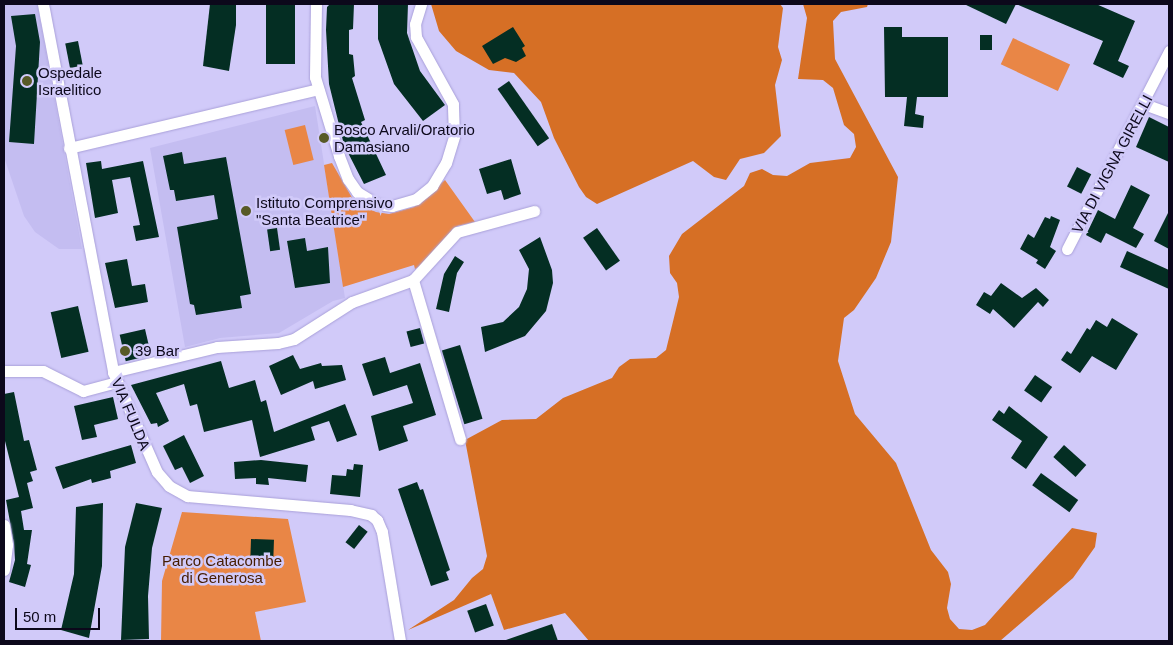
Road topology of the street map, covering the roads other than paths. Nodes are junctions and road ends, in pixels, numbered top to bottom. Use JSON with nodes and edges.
{"nodes":[{"id":1,"x":43,"y":4,"type":"edge"},
{"id":2,"x":316,"y":4,"type":"edge"},
{"id":3,"x":421,"y":4,"type":"edge"},
{"id":4,"x":1169,"y":51,"type":"edge"},
{"id":5,"x":318,"y":89,"type":"junction"},
{"id":6,"x":1144,"y":104,"type":"junction"},
{"id":7,"x":1169,"y":113,"type":"edge"},
{"id":8,"x":70,"y":148,"type":"junction"},
{"id":9,"x":534,"y":211,"type":"dead end"},
{"id":10,"x":1067,"y":249,"type":"dead end"},
{"id":11,"x":413,"y":280,"type":"junction"},
{"id":12,"x":4,"y":371,"type":"edge"},
{"id":13,"x":115,"y":377,"type":"junction"},
{"id":14,"x":460,"y":438,"type":"dead end"},
{"id":15,"x":4,"y":525,"type":"edge"},
{"id":16,"x":4,"y":570,"type":"edge"},
{"id":17,"x":400,"y":641,"type":"edge"}],
"edges":[{"from":1,"to":8,"type":"street","name":"VIA FULDA"},
{"from":2,"to":5,"type":"street"},
{"from":3,"to":5,"type":"street"},
{"from":4,"to":6,"type":"street","name":"VIA DI VIGNA GIRELLI"},
{"from":5,"to":8,"type":"street"},
{"from":6,"to":7,"type":"street"},
{"from":6,"to":10,"type":"street","name":"VIA DI VIGNA GIRELLI"},
{"from":8,"to":13,"type":"street","name":"VIA FULDA"},
{"from":9,"to":11,"type":"street"},
{"from":11,"to":13,"type":"street"},
{"from":11,"to":14,"type":"street"},
{"from":12,"to":13,"type":"street"},
{"from":13,"to":17,"type":"street","name":"VIA FULDA"},
{"from":15,"to":16,"type":"street"}]}
